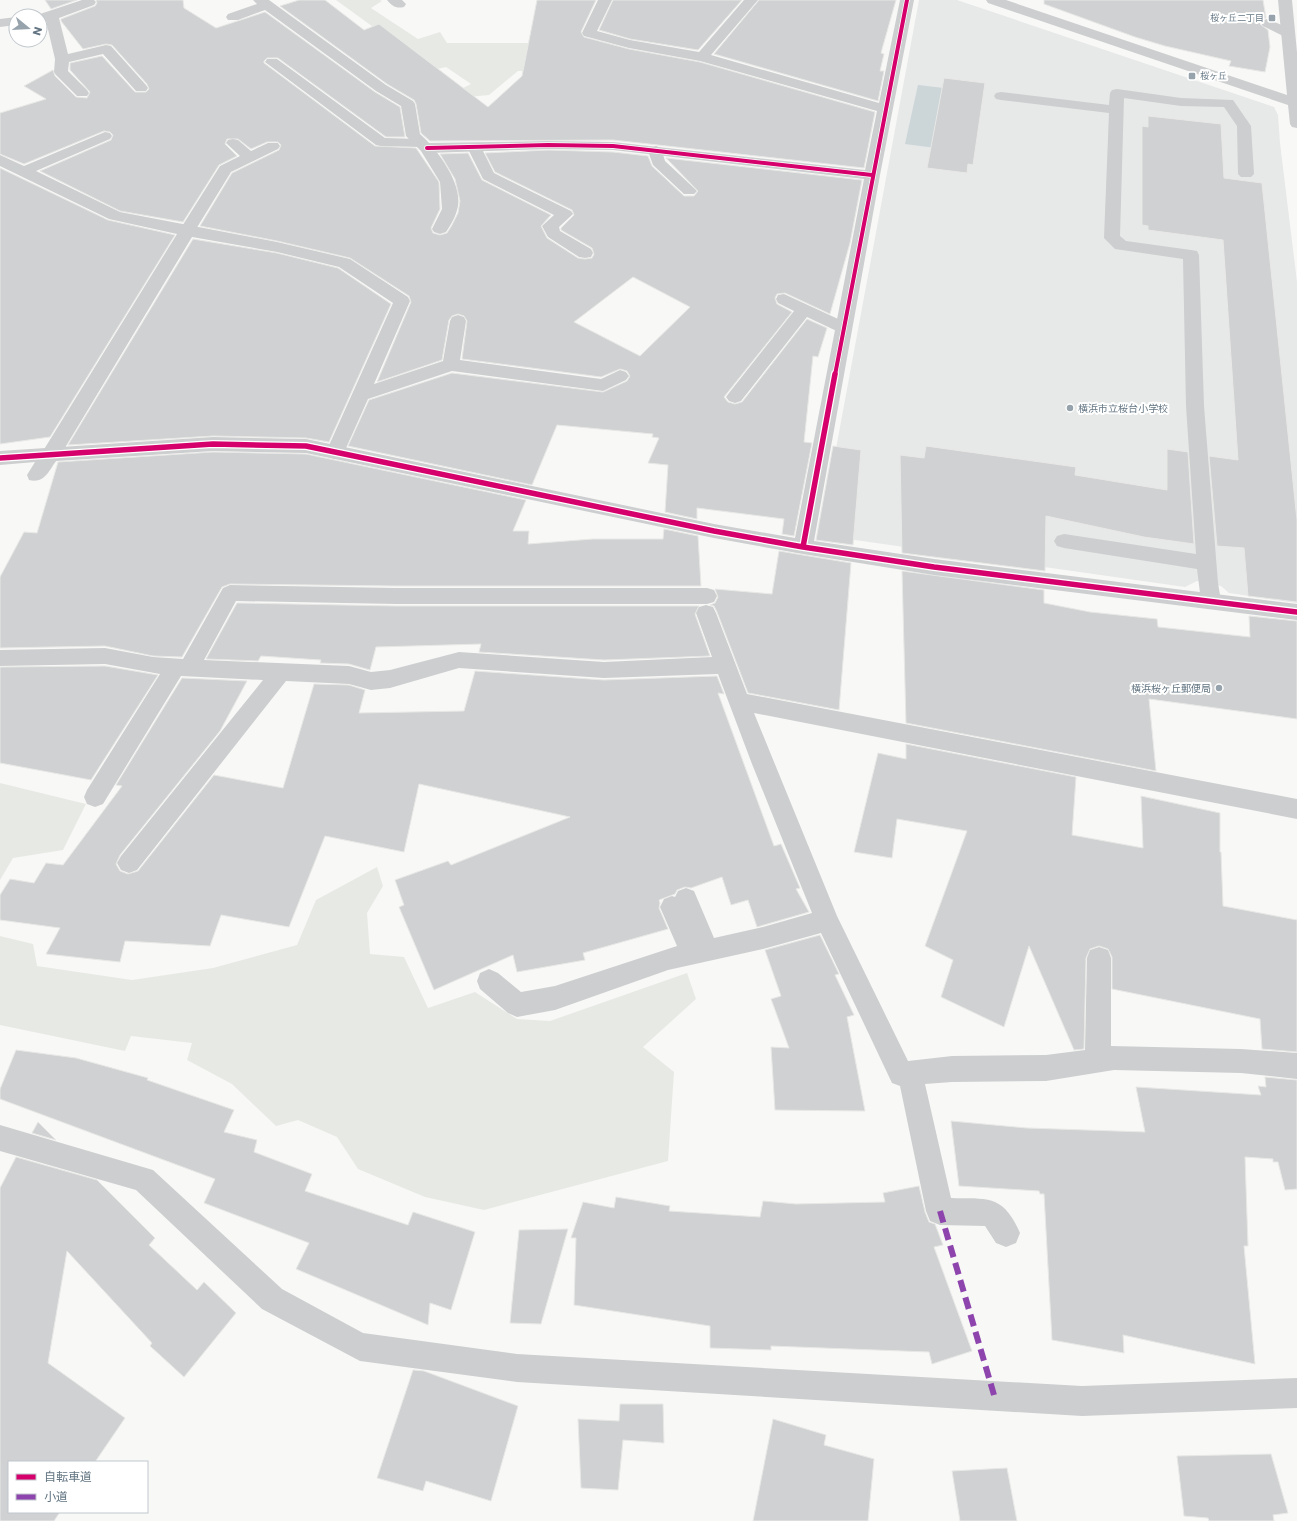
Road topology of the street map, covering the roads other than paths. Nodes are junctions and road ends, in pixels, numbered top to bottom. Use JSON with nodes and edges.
{"nodes":[{"id":1,"x":605,"y":0,"type":"edge"},
{"id":2,"x":751,"y":0,"type":"edge"},
{"id":3,"x":907,"y":0,"type":"edge"},
{"id":4,"x":993,"y":0,"type":"edge"},
{"id":5,"x":1285,"y":0,"type":"edge"},
{"id":6,"x":89,"y":2,"type":"dead end"},
{"id":7,"x":263,"y":2,"type":"edge"},
{"id":8,"x":48,"y":15,"type":"edge"},
{"id":9,"x":233,"y":17,"type":"dead end"},
{"id":10,"x":48,"y":21,"type":"edge"},
{"id":11,"x":1268,"y":23,"type":"dead end"},
{"id":12,"x":1291,"y":36,"type":"edge"},
{"id":13,"x":702,"y":57,"type":"junction"},
{"id":14,"x":62,"y":59,"type":"junction"},
{"id":15,"x":272,"y":62,"type":"dead end"},
{"id":16,"x":141,"y":88,"type":"dead end"},
{"id":17,"x":82,"y":93,"type":"dead end"},
{"id":18,"x":1001,"y":96,"type":"dead end"},
{"id":19,"x":1295,"y":102,"type":"edge"},
{"id":20,"x":885,"y":109,"type":"junction"},
{"id":21,"x":1117,"y":110,"type":"junction"},
{"id":22,"x":1297,"y":124,"type":"edge"},
{"id":23,"x":105,"y":136,"type":"dead end"},
{"id":24,"x":233,"y":144,"type":"dead end"},
{"id":25,"x":273,"y":146,"type":"dead end"},
{"id":26,"x":424,"y":146,"type":"junction"},
{"id":27,"x":474,"y":147,"type":"junction"},
{"id":28,"x":656,"y":151,"type":"junction"},
{"id":29,"x":250,"y":157,"type":"junction"},
{"id":30,"x":0,"y":160,"type":"edge"},
{"id":31,"x":24,"y":171,"type":"junction"},
{"id":32,"x":1246,"y":174,"type":"dead end"},
{"id":33,"x":872,"y":175,"type":"junction"},
{"id":34,"x":689,"y":191,"type":"dead end"},
{"id":35,"x":440,"y":229,"type":"dead end"},
{"id":36,"x":187,"y":231,"type":"junction"},
{"id":37,"x":585,"y":253,"type":"dead end"},
{"id":38,"x":784,"y":299,"type":"dead end"},
{"id":39,"x":804,"y":309,"type":"junction"},
{"id":40,"x":458,"y":321,"type":"dead end"},
{"id":41,"x":843,"y":328,"type":"junction"},
{"id":42,"x":452,"y":365,"type":"junction"},
{"id":43,"x":620,"y":376,"type":"dead end"},
{"id":44,"x":359,"y":395,"type":"junction"},
{"id":45,"x":734,"y":397,"type":"dead end"},
{"id":46,"x":335,"y":452,"type":"junction"},
{"id":47,"x":50,"y":456,"type":"junction"},
{"id":48,"x":0,"y":458,"type":"edge"},
{"id":49,"x":36,"y":475,"type":"dead end"},
{"id":50,"x":1064,"y":541,"type":"dead end"},
{"id":51,"x":803,"y":547,"type":"junction"},
{"id":52,"x":1206,"y":564,"type":"junction"},
{"id":53,"x":1211,"y":601,"type":"junction"},
{"id":54,"x":1297,"y":612,"type":"edge"},
{"id":55,"x":0,"y":658,"type":"edge"},
{"id":56,"x":726,"y":665,"type":"junction"},
{"id":57,"x":182,"y":667,"type":"junction"},
{"id":58,"x":281,"y":672,"type":"junction"},
{"id":59,"x":739,"y":701,"type":"junction"},
{"id":60,"x":95,"y":797,"type":"dead end"},
{"id":61,"x":1297,"y":809,"type":"edge"},
{"id":62,"x":129,"y":863,"type":"dead end"},
{"id":63,"x":679,"y":903,"type":"dead end"},
{"id":64,"x":827,"y":920,"type":"junction"},
{"id":65,"x":699,"y":952,"type":"junction"},
{"id":66,"x":1099,"y":958,"type":"dead end"},
{"id":67,"x":489,"y":981,"type":"dead end"},
{"id":68,"x":1098,"y":1060,"type":"junction"},
{"id":69,"x":1297,"y":1066,"type":"edge"},
{"id":70,"x":910,"y":1074,"type":"junction"},
{"id":71,"x":0,"y":1138,"type":"edge"},
{"id":72,"x":1006,"y":1233,"type":"dead end"},
{"id":73,"x":1297,"y":1393,"type":"edge"}],
"edges":[{"from":1,"to":13,"type":"street"},
{"from":2,"to":13,"type":"street"},
{"from":3,"to":20,"type":"street"},
{"from":4,"to":19,"type":"street"},
{"from":5,"to":12,"type":"street"},
{"from":6,"to":8,"type":"street"},
{"from":7,"to":9,"type":"street"},
{"from":7,"to":26,"type":"street"},
{"from":10,"to":14,"type":"street"},
{"from":11,"to":12,"type":"street"},
{"from":12,"to":19,"type":"street"},
{"from":13,"to":20,"type":"street"},
{"from":14,"to":16,"type":"street"},
{"from":14,"to":17,"type":"street"},
{"from":15,"to":26,"type":"street"},
{"from":18,"to":21,"type":"street"},
{"from":19,"to":22,"type":"street"},
{"from":20,"to":33,"type":"street"},
{"from":21,"to":32,"type":"street"},
{"from":21,"to":52,"type":"street"},
{"from":23,"to":31,"type":"street"},
{"from":24,"to":29,"type":"street"},
{"from":25,"to":29,"type":"street"},
{"from":26,"to":27,"type":"street"},
{"from":26,"to":35,"type":"street"},
{"from":27,"to":28,"type":"street"},
{"from":27,"to":37,"type":"street"},
{"from":28,"to":33,"type":"street"},
{"from":28,"to":34,"type":"street"},
{"from":29,"to":36,"type":"street"},
{"from":30,"to":31,"type":"street"},
{"from":31,"to":36,"type":"street"},
{"from":33,"to":41,"type":"street"},
{"from":36,"to":44,"type":"street"},
{"from":36,"to":47,"type":"street"},
{"from":38,"to":39,"type":"street"},
{"from":39,"to":41,"type":"street"},
{"from":39,"to":45,"type":"street"},
{"from":40,"to":42,"type":"street"},
{"from":41,"to":51,"type":"street"},
{"from":42,"to":43,"type":"street"},
{"from":42,"to":44,"type":"street"},
{"from":44,"to":46,"type":"street"},
{"from":46,"to":47,"type":"street"},
{"from":46,"to":51,"type":"street"},
{"from":47,"to":48,"type":"street"},
{"from":47,"to":49,"type":"street"},
{"from":50,"to":52,"type":"street"},
{"from":51,"to":53,"type":"street"},
{"from":52,"to":53,"type":"street"},
{"from":53,"to":54,"type":"street"},
{"from":55,"to":57,"type":"street"},
{"from":56,"to":57,"type":"street"},
{"from":56,"to":58,"type":"street"},
{"from":56,"to":59,"type":"street"},
{"from":57,"to":58,"type":"street"},
{"from":57,"to":60,"type":"street"},
{"from":58,"to":62,"type":"street"},
{"from":59,"to":61,"type":"street"},
{"from":59,"to":64,"type":"street"},
{"from":63,"to":65,"type":"street"},
{"from":64,"to":65,"type":"street"},
{"from":64,"to":70,"type":"street"},
{"from":65,"to":67,"type":"street"},
{"from":66,"to":68,"type":"street"},
{"from":68,"to":69,"type":"street"},
{"from":68,"to":70,"type":"street"},
{"from":70,"to":72,"type":"street"},
{"from":71,"to":73,"type":"street"}]}
